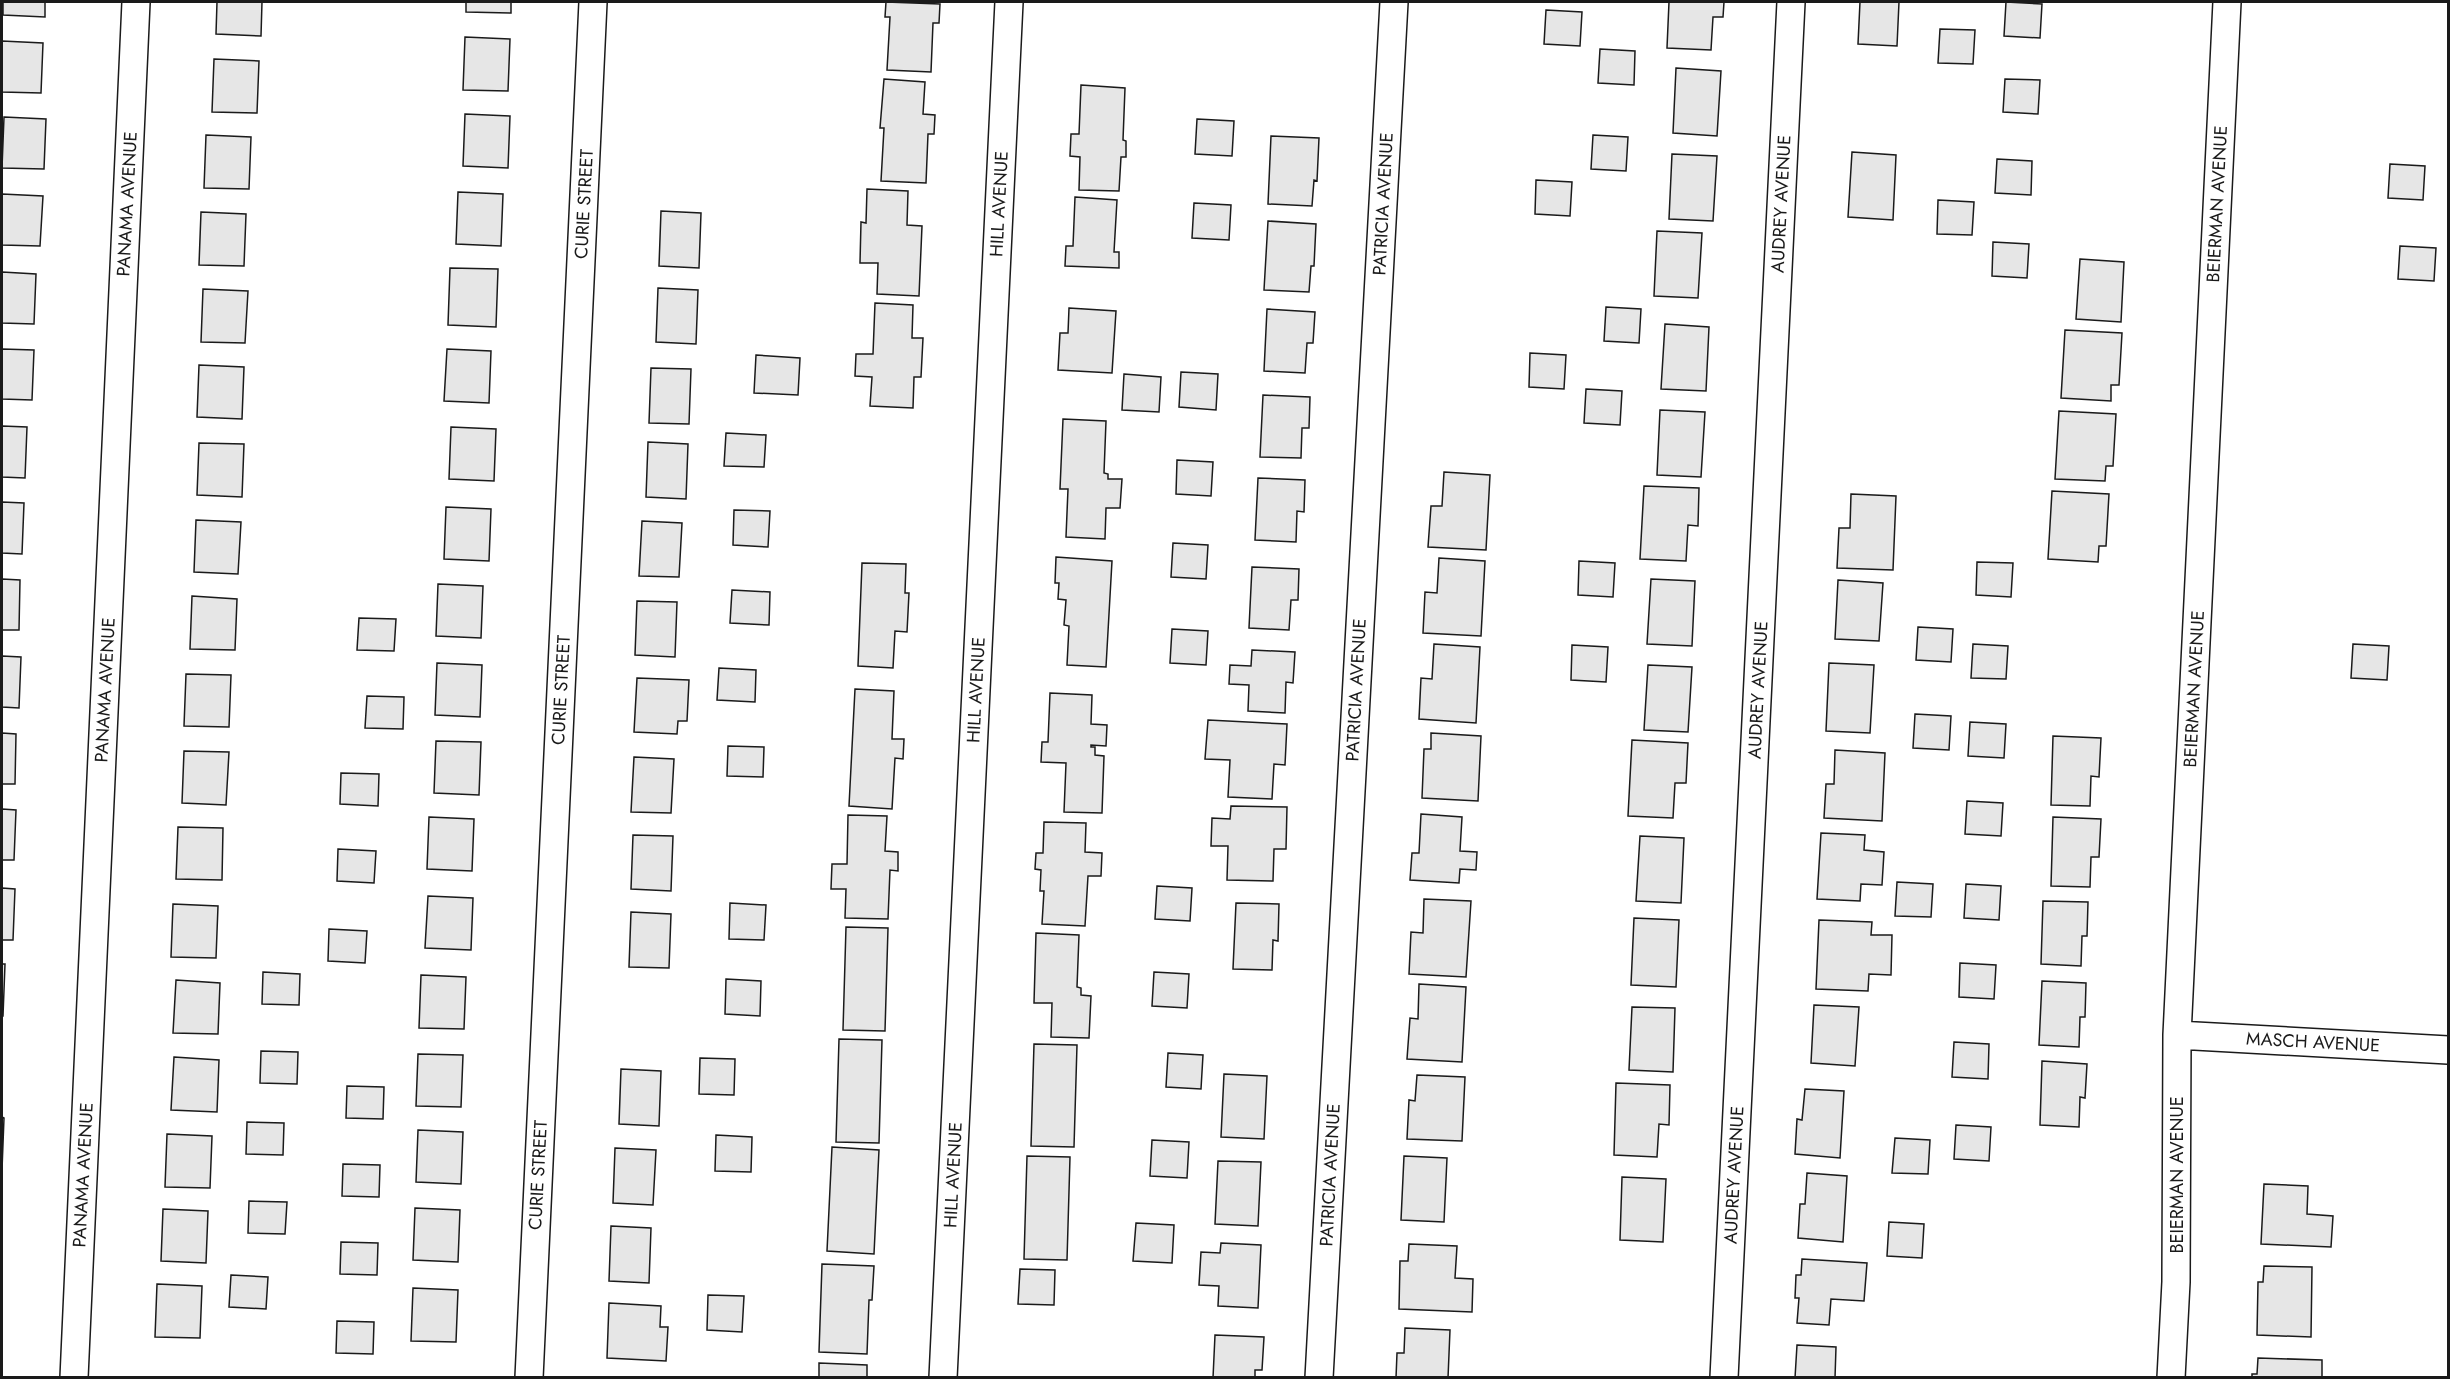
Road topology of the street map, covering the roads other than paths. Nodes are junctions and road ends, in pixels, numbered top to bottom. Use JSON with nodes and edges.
{"nodes":[{"id":1,"x":136,"y":2,"type":"edge"},
{"id":2,"x":594,"y":2,"type":"edge"},
{"id":3,"x":1009,"y":2,"type":"edge"},
{"id":4,"x":1394,"y":2,"type":"edge"},
{"id":5,"x":1791,"y":2,"type":"edge"},
{"id":6,"x":2227,"y":2,"type":"edge"},
{"id":7,"x":2177,"y":1035,"type":"junction"},
{"id":8,"x":2448,"y":1050,"type":"edge"},
{"id":9,"x":74,"y":1377,"type":"edge"},
{"id":10,"x":529,"y":1377,"type":"edge"},
{"id":11,"x":944,"y":1377,"type":"edge"},
{"id":12,"x":1319,"y":1377,"type":"edge"},
{"id":13,"x":1724,"y":1377,"type":"edge"},
{"id":14,"x":2171,"y":1377,"type":"edge"}],
"edges":[{"from":1,"to":9,"type":"street","name":"PANAMA AVENUE"},
{"from":2,"to":10,"type":"street","name":"CURIE STREET"},
{"from":3,"to":11,"type":"street","name":"HILL AVENUE"},
{"from":4,"to":12,"type":"street","name":"PATRICIA AVENUE"},
{"from":5,"to":13,"type":"street","name":"AUDREY AVENUE"},
{"from":6,"to":7,"type":"street","name":"BEIERMAN AVENUE"},
{"from":7,"to":8,"type":"street","name":"MASCH AVENUE"},
{"from":7,"to":14,"type":"street","name":"BEIERMAN AVENUE"}]}
